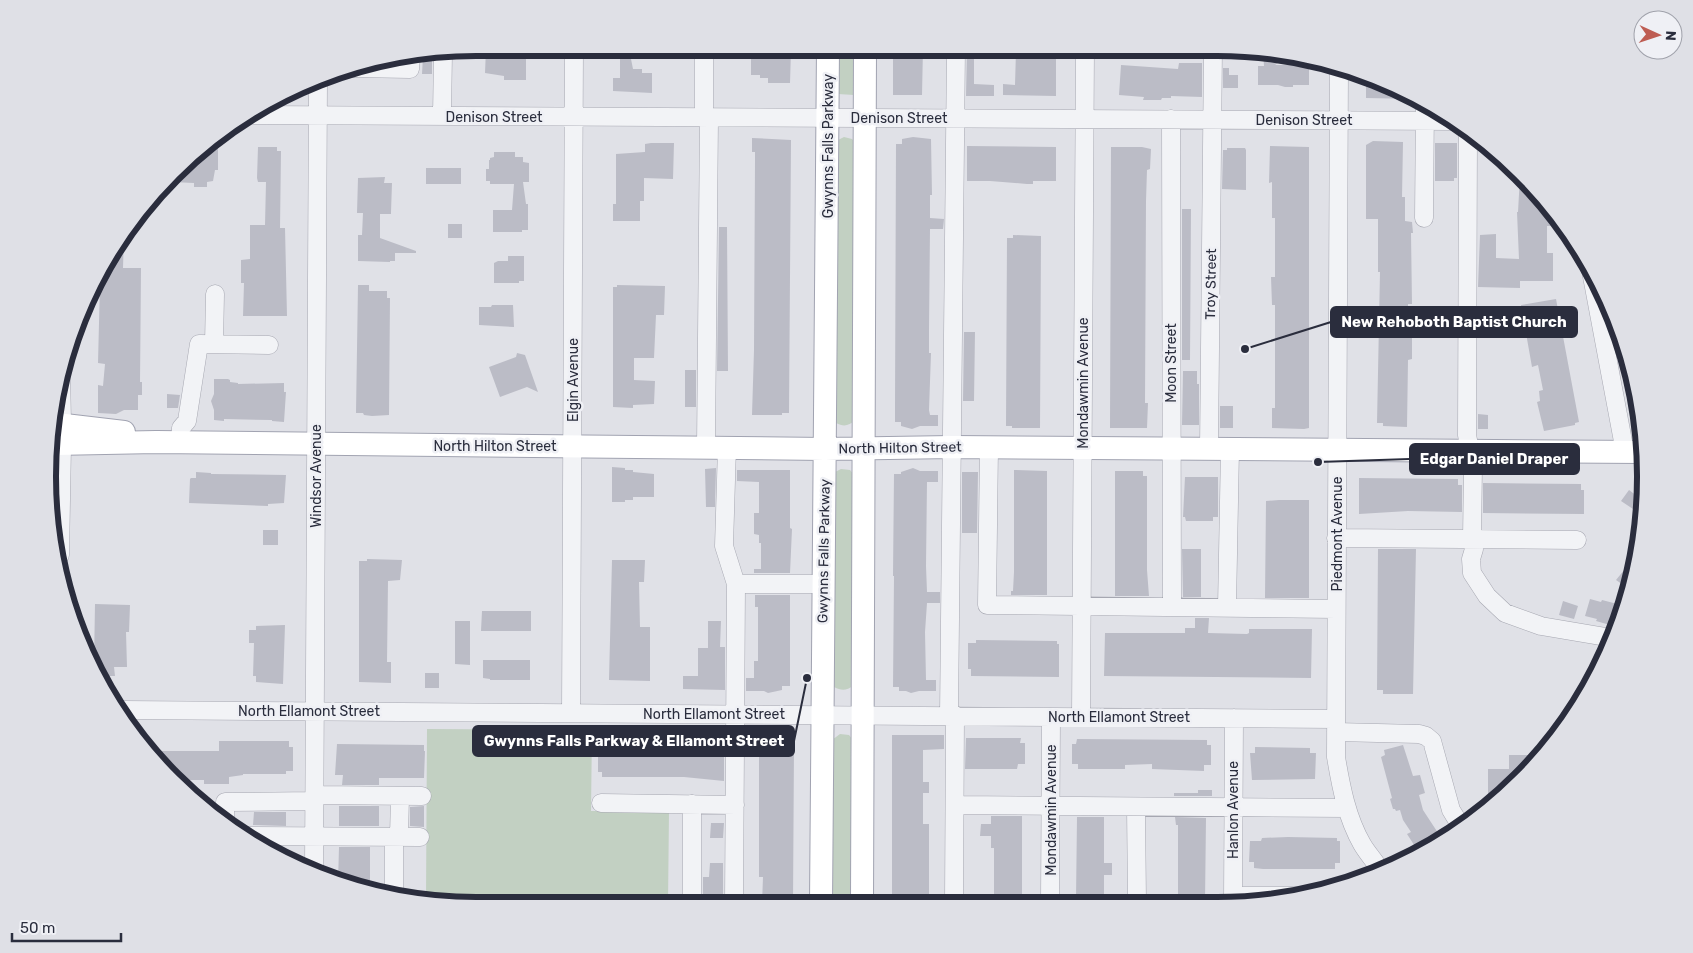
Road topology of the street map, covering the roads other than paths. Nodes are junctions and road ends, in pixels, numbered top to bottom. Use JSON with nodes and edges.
{"nodes":[{"id":1,"x":574,"y":56,"type":"edge"},
{"id":2,"x":704,"y":56,"type":"edge"},
{"id":3,"x":828,"y":56,"type":"edge"},
{"id":4,"x":866,"y":56,"type":"edge"},
{"id":5,"x":956,"y":56,"type":"edge"},
{"id":6,"x":1085,"y":56,"type":"edge"},
{"id":7,"x":1213,"y":56,"type":"edge"},
{"id":8,"x":443,"y":58,"type":"edge"},
{"id":9,"x":411,"y":62,"type":"edge"},
{"id":10,"x":378,"y":68,"type":"edge"},
{"id":11,"x":1339,"y":75,"type":"edge"},
{"id":12,"x":318,"y":87,"type":"edge"},
{"id":13,"x":1425,"y":112,"type":"edge"},
{"id":14,"x":262,"y":115,"type":"edge"},
{"id":15,"x":318,"y":116,"type":"junction"},
{"id":16,"x":442,"y":116,"type":"junction"},
{"id":17,"x":574,"y":117,"type":"junction"},
{"id":18,"x":706,"y":118,"type":"junction"},
{"id":19,"x":828,"y":118,"type":"junction"},
{"id":20,"x":865,"y":118,"type":"junction"},
{"id":21,"x":955,"y":118,"type":"junction"},
{"id":22,"x":1084,"y":119,"type":"junction"},
{"id":23,"x":1171,"y":119,"type":"junction"},
{"id":24,"x":1213,"y":120,"type":"junction"},
{"id":25,"x":1339,"y":120,"type":"junction"},
{"id":26,"x":1425,"y":121,"type":"junction"},
{"id":27,"x":1440,"y":121,"type":"edge"},
{"id":28,"x":1468,"y":140,"type":"edge"},
{"id":29,"x":1424,"y":218,"type":"dead end"},
{"id":30,"x":215,"y":294,"type":"dead end"},
{"id":31,"x":1600,"y":306,"type":"edge"},
{"id":32,"x":214,"y":344,"type":"junction"},
{"id":33,"x":268,"y":345,"type":"dead end"},
{"id":34,"x":59,"y":434,"type":"edge"},
{"id":35,"x":180,"y":443,"type":"junction"},
{"id":36,"x":317,"y":445,"type":"junction"},
{"id":37,"x":572,"y":446,"type":"junction"},
{"id":38,"x":717,"y":447,"type":"junction"},
{"id":39,"x":952,"y":447,"type":"junction"},
{"id":40,"x":989,"y":447,"type":"junction"},
{"id":41,"x":825,"y":449,"type":"junction"},
{"id":42,"x":865,"y":449,"type":"junction"},
{"id":43,"x":1082,"y":449,"type":"junction"},
{"id":44,"x":1171,"y":449,"type":"junction"},
{"id":45,"x":1219,"y":449,"type":"junction"},
{"id":46,"x":1337,"y":450,"type":"junction"},
{"id":47,"x":1469,"y":451,"type":"junction"},
{"id":48,"x":1635,"y":452,"type":"edge"},
{"id":49,"x":60,"y":529,"type":"edge"},
{"id":50,"x":1336,"y":538,"type":"junction"},
{"id":51,"x":1472,"y":539,"type":"junction"},
{"id":52,"x":1577,"y":540,"type":"dead end"},
{"id":53,"x":736,"y":584,"type":"junction"},
{"id":54,"x":824,"y":584,"type":"junction"},
{"id":55,"x":1082,"y":606,"type":"junction"},
{"id":56,"x":1172,"y":607,"type":"junction"},
{"id":57,"x":1227,"y":608,"type":"junction"},
{"id":58,"x":1336,"y":609,"type":"junction"},
{"id":59,"x":1605,"y":637,"type":"edge"},
{"id":60,"x":127,"y":710,"type":"edge"},
{"id":61,"x":314,"y":711,"type":"junction"},
{"id":62,"x":571,"y":713,"type":"junction"},
{"id":63,"x":736,"y":714,"type":"junction"},
{"id":64,"x":823,"y":715,"type":"junction"},
{"id":65,"x":864,"y":715,"type":"junction"},
{"id":66,"x":952,"y":715,"type":"junction"},
{"id":67,"x":1051,"y":717,"type":"junction"},
{"id":68,"x":1081,"y":717,"type":"junction"},
{"id":69,"x":1234,"y":718,"type":"junction"},
{"id":70,"x":1336,"y":725,"type":"junction"},
{"id":71,"x":400,"y":796,"type":"junction"},
{"id":72,"x":422,"y":796,"type":"dead end"},
{"id":73,"x":314,"y":798,"type":"junction"},
{"id":74,"x":601,"y":803,"type":"dead end"},
{"id":75,"x":692,"y":804,"type":"junction"},
{"id":76,"x":735,"y":805,"type":"junction"},
{"id":77,"x":955,"y":806,"type":"junction"},
{"id":78,"x":1051,"y":806,"type":"junction"},
{"id":79,"x":1136,"y":807,"type":"junction"},
{"id":80,"x":1233,"y":807,"type":"junction"},
{"id":81,"x":1347,"y":808,"type":"junction"},
{"id":82,"x":225,"y":813,"type":"edge"},
{"id":83,"x":1457,"y":821,"type":"edge"},
{"id":84,"x":259,"y":836,"type":"edge"},
{"id":85,"x":314,"y":836,"type":"junction"},
{"id":86,"x":397,"y":837,"type":"junction"},
{"id":87,"x":420,"y":837,"type":"dead end"},
{"id":88,"x":314,"y":864,"type":"edge"},
{"id":89,"x":1377,"y":865,"type":"edge"},
{"id":90,"x":394,"y":889,"type":"edge"},
{"id":91,"x":1233,"y":896,"type":"edge"},
{"id":92,"x":692,"y":897,"type":"edge"},
{"id":93,"x":734,"y":897,"type":"edge"},
{"id":94,"x":822,"y":897,"type":"edge"},
{"id":95,"x":862,"y":897,"type":"edge"},
{"id":96,"x":954,"y":897,"type":"edge"},
{"id":97,"x":1050,"y":897,"type":"edge"},
{"id":98,"x":1137,"y":897,"type":"edge"}],
"edges":[{"from":1,"to":17,"type":"street","name":"Elgin Avenue"},
{"from":2,"to":18,"type":"street"},
{"from":3,"to":19,"type":"main road","name":"Gwynns Falls Parkway"},
{"from":4,"to":20,"type":"main road"},
{"from":5,"to":21,"type":"street"},
{"from":6,"to":22,"type":"street","name":"Mondawmin Avenue"},
{"from":7,"to":24,"type":"street","name":"Troy Street"},
{"from":8,"to":16,"type":"street"},
{"from":9,"to":10,"type":"street"},
{"from":11,"to":25,"type":"street","name":"Piedmont Avenue"},
{"from":12,"to":15,"type":"street","name":"Windsor Avenue"},
{"from":13,"to":26,"type":"street"},
{"from":14,"to":15,"type":"street","name":"Denison Street"},
{"from":15,"to":16,"type":"street","name":"Denison Street"},
{"from":15,"to":36,"type":"street","name":"Windsor Avenue"},
{"from":16,"to":17,"type":"street","name":"Denison Street"},
{"from":17,"to":18,"type":"street","name":"Denison Street"},
{"from":17,"to":37,"type":"street","name":"Elgin Avenue"},
{"from":18,"to":19,"type":"street","name":"Denison Street"},
{"from":18,"to":38,"type":"street"},
{"from":19,"to":20,"type":"street","name":"Denison Street"},
{"from":19,"to":41,"type":"main road","name":"Gwynns Falls Parkway"},
{"from":20,"to":21,"type":"street","name":"Denison Street"},
{"from":20,"to":42,"type":"main road"},
{"from":21,"to":22,"type":"street","name":"Denison Street"},
{"from":21,"to":39,"type":"street"},
{"from":22,"to":23,"type":"street","name":"Denison Street"},
{"from":22,"to":43,"type":"street","name":"Mondawmin Avenue"},
{"from":23,"to":24,"type":"street","name":"Denison Street"},
{"from":23,"to":44,"type":"street","name":"Moon Street"},
{"from":24,"to":25,"type":"street","name":"Denison Street"},
{"from":24,"to":45,"type":"street","name":"Troy Street"},
{"from":25,"to":26,"type":"street","name":"Denison Street"},
{"from":25,"to":46,"type":"street","name":"Piedmont Avenue"},
{"from":26,"to":27,"type":"street","name":"Denison Street"},
{"from":26,"to":29,"type":"street"},
{"from":28,"to":47,"type":"street"},
{"from":30,"to":32,"type":"street"},
{"from":31,"to":48,"type":"street"},
{"from":32,"to":33,"type":"street"},
{"from":32,"to":35,"type":"street"},
{"from":34,"to":35,"type":"main road","name":"North Hilton Street"},
{"from":34,"to":49,"type":"street"},
{"from":35,"to":36,"type":"main road","name":"North Hilton Street"},
{"from":36,"to":37,"type":"main road","name":"North Hilton Street"},
{"from":36,"to":61,"type":"street","name":"Windsor Avenue"},
{"from":37,"to":38,"type":"main road","name":"North Hilton Street"},
{"from":37,"to":62,"type":"street","name":"Elgin Avenue"},
{"from":38,"to":41,"type":"main road","name":"North Hilton Street"},
{"from":38,"to":53,"type":"street"},
{"from":39,"to":40,"type":"main road","name":"North Hilton Street"},
{"from":39,"to":42,"type":"main road","name":"North Hilton Street"},
{"from":39,"to":66,"type":"street"},
{"from":40,"to":43,"type":"main road","name":"North Hilton Street"},
{"from":40,"to":55,"type":"street"},
{"from":41,"to":42,"type":"main road","name":"North Hilton Street"},
{"from":41,"to":54,"type":"main road","name":"Gwynns Falls Parkway"},
{"from":42,"to":65,"type":"main road"},
{"from":43,"to":44,"type":"main road","name":"North Hilton Street"},
{"from":43,"to":55,"type":"street","name":"Mondawmin Avenue"},
{"from":44,"to":45,"type":"main road","name":"North Hilton Street"},
{"from":44,"to":56,"type":"street","name":"Moon Street"},
{"from":45,"to":46,"type":"main road","name":"North Hilton Street"},
{"from":45,"to":57,"type":"street","name":"Troy Street"},
{"from":46,"to":47,"type":"main road","name":"North Hilton Street"},
{"from":46,"to":50,"type":"street","name":"Piedmont Avenue"},
{"from":47,"to":48,"type":"main road","name":"North Hilton Street"},
{"from":47,"to":51,"type":"street"},
{"from":50,"to":51,"type":"street"},
{"from":50,"to":58,"type":"street","name":"Piedmont Avenue"},
{"from":51,"to":52,"type":"street"},
{"from":51,"to":59,"type":"street"},
{"from":53,"to":54,"type":"street"},
{"from":53,"to":63,"type":"street"},
{"from":54,"to":64,"type":"main road","name":"Gwynns Falls Parkway"},
{"from":55,"to":56,"type":"street"},
{"from":55,"to":68,"type":"street","name":"Mondawmin Avenue"},
{"from":56,"to":57,"type":"street"},
{"from":57,"to":58,"type":"street"},
{"from":58,"to":70,"type":"street","name":"Piedmont Avenue"},
{"from":60,"to":61,"type":"street","name":"North Ellamont Street"},
{"from":61,"to":62,"type":"street","name":"North Ellamont Street"},
{"from":61,"to":73,"type":"street","name":"Windsor Avenue"},
{"from":62,"to":63,"type":"street","name":"North Ellamont Street"},
{"from":63,"to":64,"type":"street","name":"North Ellamont Street"},
{"from":63,"to":76,"type":"street"},
{"from":64,"to":65,"type":"street","name":"North Ellamont Street"},
{"from":64,"to":94,"type":"main road","name":"Gwynns Falls Parkway"},
{"from":65,"to":66,"type":"street","name":"North Ellamont Street"},
{"from":65,"to":95,"type":"main road"},
{"from":66,"to":67,"type":"street","name":"North Ellamont Street"},
{"from":66,"to":77,"type":"street"},
{"from":67,"to":68,"type":"street","name":"North Ellamont Street"},
{"from":67,"to":78,"type":"street","name":"Mondawmin Avenue"},
{"from":68,"to":69,"type":"street","name":"North Ellamont Street"},
{"from":69,"to":70,"type":"street","name":"North Ellamont Street"},
{"from":69,"to":80,"type":"street","name":"Hanlon Avenue"},
{"from":70,"to":81,"type":"street","name":"Piedmont Avenue"},
{"from":70,"to":83,"type":"street","name":"North Ellamont Street"},
{"from":71,"to":72,"type":"street"},
{"from":71,"to":73,"type":"street"},
{"from":71,"to":86,"type":"street"},
{"from":73,"to":82,"type":"street"},
{"from":73,"to":85,"type":"street","name":"Windsor Avenue"},
{"from":74,"to":75,"type":"street"},
{"from":75,"to":76,"type":"street"},
{"from":75,"to":92,"type":"street"},
{"from":76,"to":93,"type":"street"},
{"from":77,"to":78,"type":"street"},
{"from":77,"to":96,"type":"street"},
{"from":78,"to":79,"type":"street"},
{"from":78,"to":97,"type":"street","name":"Mondawmin Avenue"},
{"from":79,"to":80,"type":"street"},
{"from":79,"to":98,"type":"street"},
{"from":80,"to":81,"type":"street"},
{"from":80,"to":91,"type":"street","name":"Hanlon Avenue"},
{"from":81,"to":89,"type":"street","name":"Piedmont Avenue"},
{"from":84,"to":85,"type":"street"},
{"from":85,"to":86,"type":"street"},
{"from":85,"to":88,"type":"street","name":"Windsor Avenue"},
{"from":86,"to":87,"type":"street"},
{"from":86,"to":90,"type":"street"}]}
